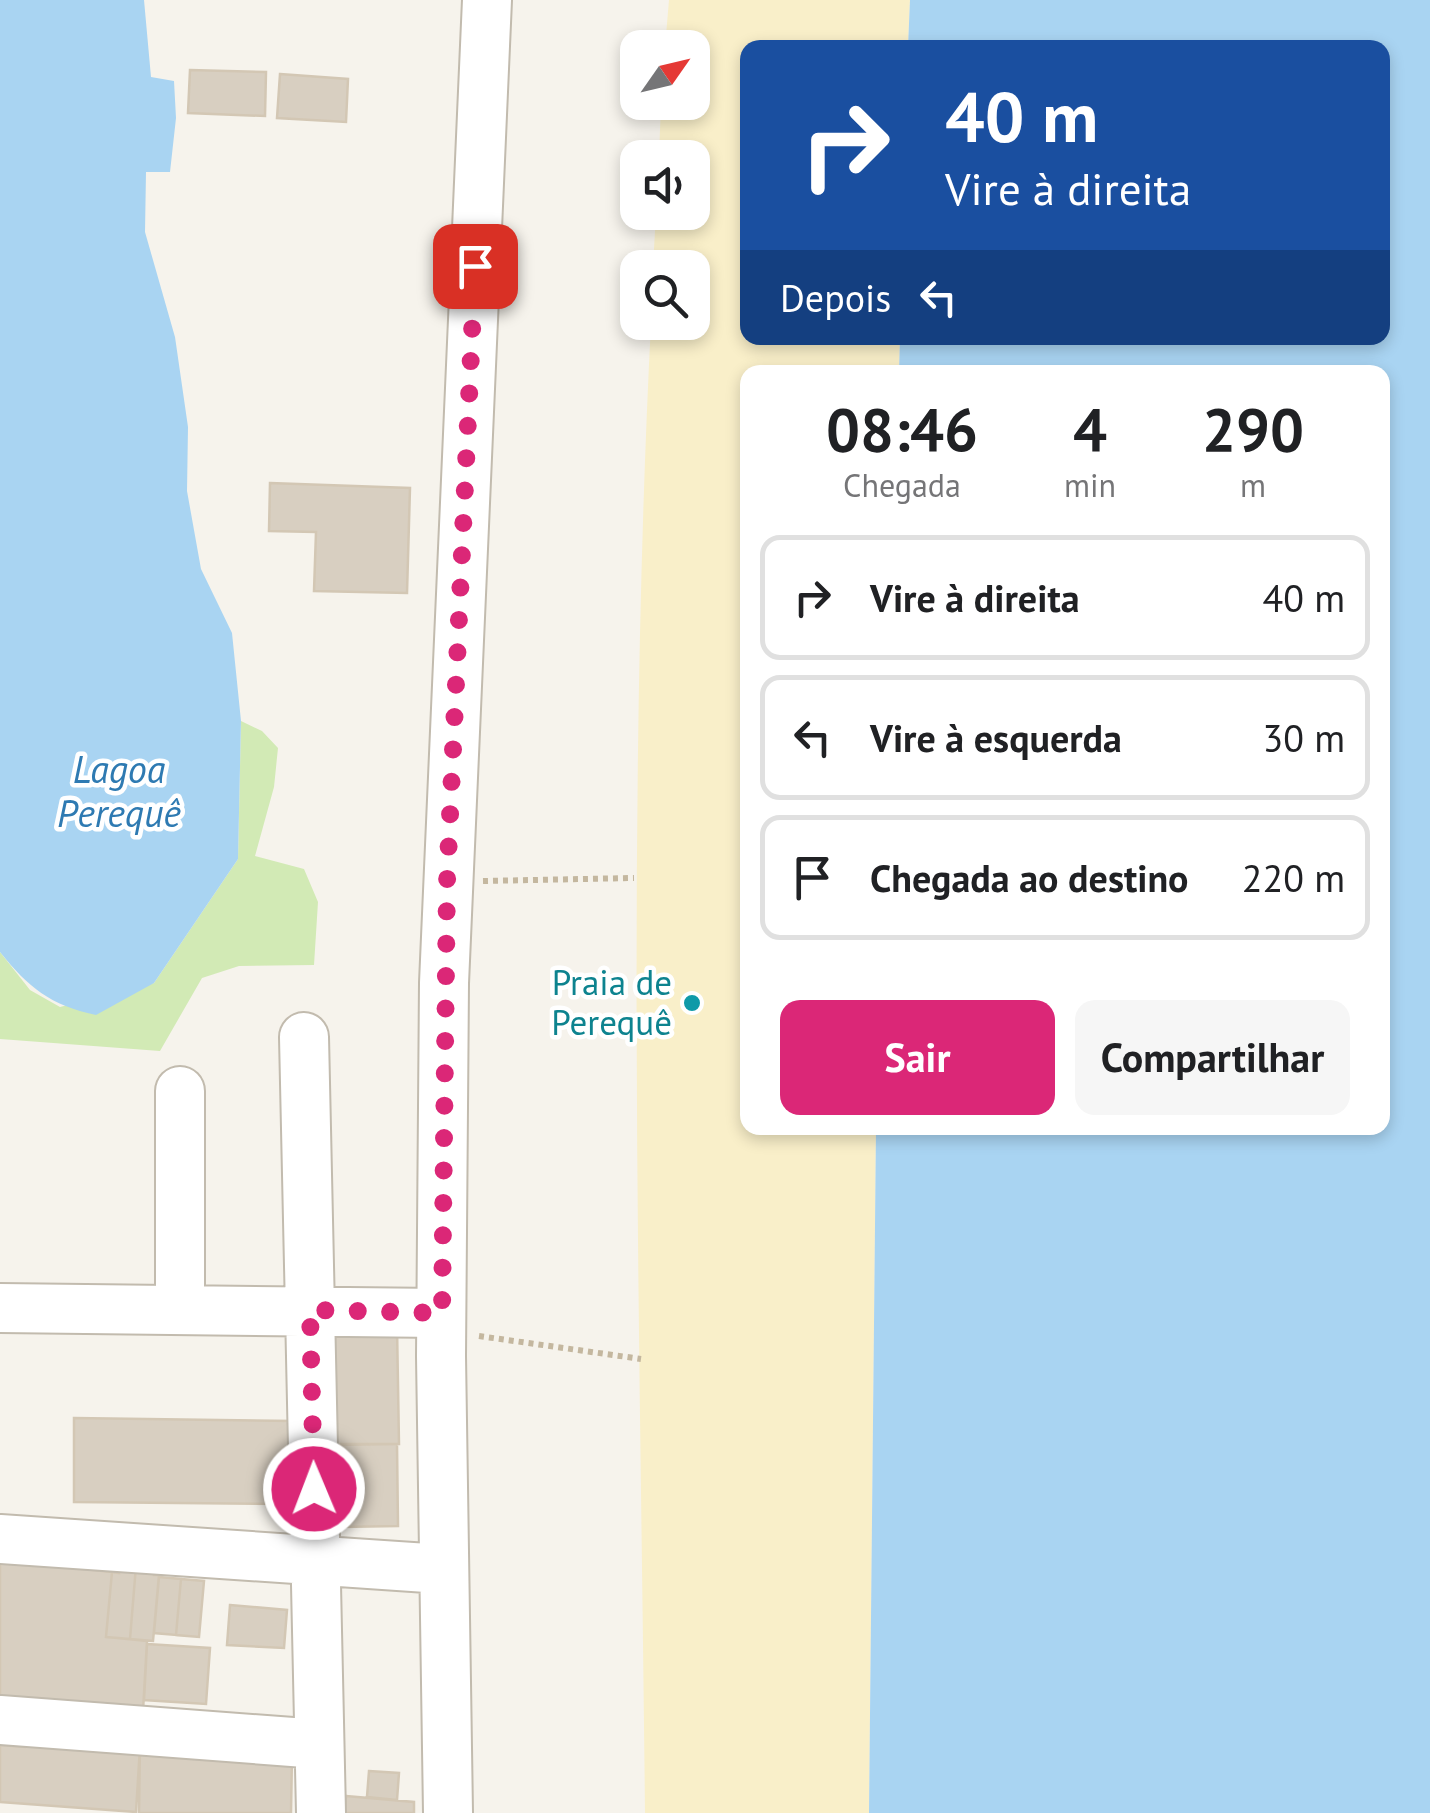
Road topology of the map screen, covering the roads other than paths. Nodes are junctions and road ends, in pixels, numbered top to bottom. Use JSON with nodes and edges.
{"nodes":[{"id":1,"x":487,"y":0,"type":"edge"},
{"id":2,"x":304,"y":1037,"type":"dead end"},
{"id":3,"x":180,"y":1091,"type":"dead end"},
{"id":4,"x":0,"y":1308,"type":"edge"},
{"id":5,"x":180,"y":1309,"type":"junction"},
{"id":6,"x":310,"y":1310,"type":"junction"},
{"id":7,"x":441,"y":1322,"type":"junction"},
{"id":8,"x":0,"y":1539,"type":"edge"},
{"id":9,"x":316,"y":1560,"type":"junction"},
{"id":10,"x":442,"y":1569,"type":"junction"},
{"id":11,"x":0,"y":1720,"type":"edge"},
{"id":12,"x":320,"y":1744,"type":"junction"},
{"id":13,"x":321,"y":1813,"type":"edge"},
{"id":14,"x":448,"y":1813,"type":"edge"}],
"edges":[{"from":1,"to":7,"type":"street"},
{"from":2,"to":6,"type":"street"},
{"from":3,"to":5,"type":"street"},
{"from":4,"to":5,"type":"street"},
{"from":5,"to":6,"type":"street"},
{"from":6,"to":7,"type":"street"},
{"from":6,"to":9,"type":"street"},
{"from":7,"to":10,"type":"street"},
{"from":8,"to":9,"type":"street"},
{"from":9,"to":10,"type":"street"},
{"from":9,"to":12,"type":"street"},
{"from":10,"to":14,"type":"street"},
{"from":11,"to":12,"type":"street"},
{"from":12,"to":13,"type":"street"}]}
